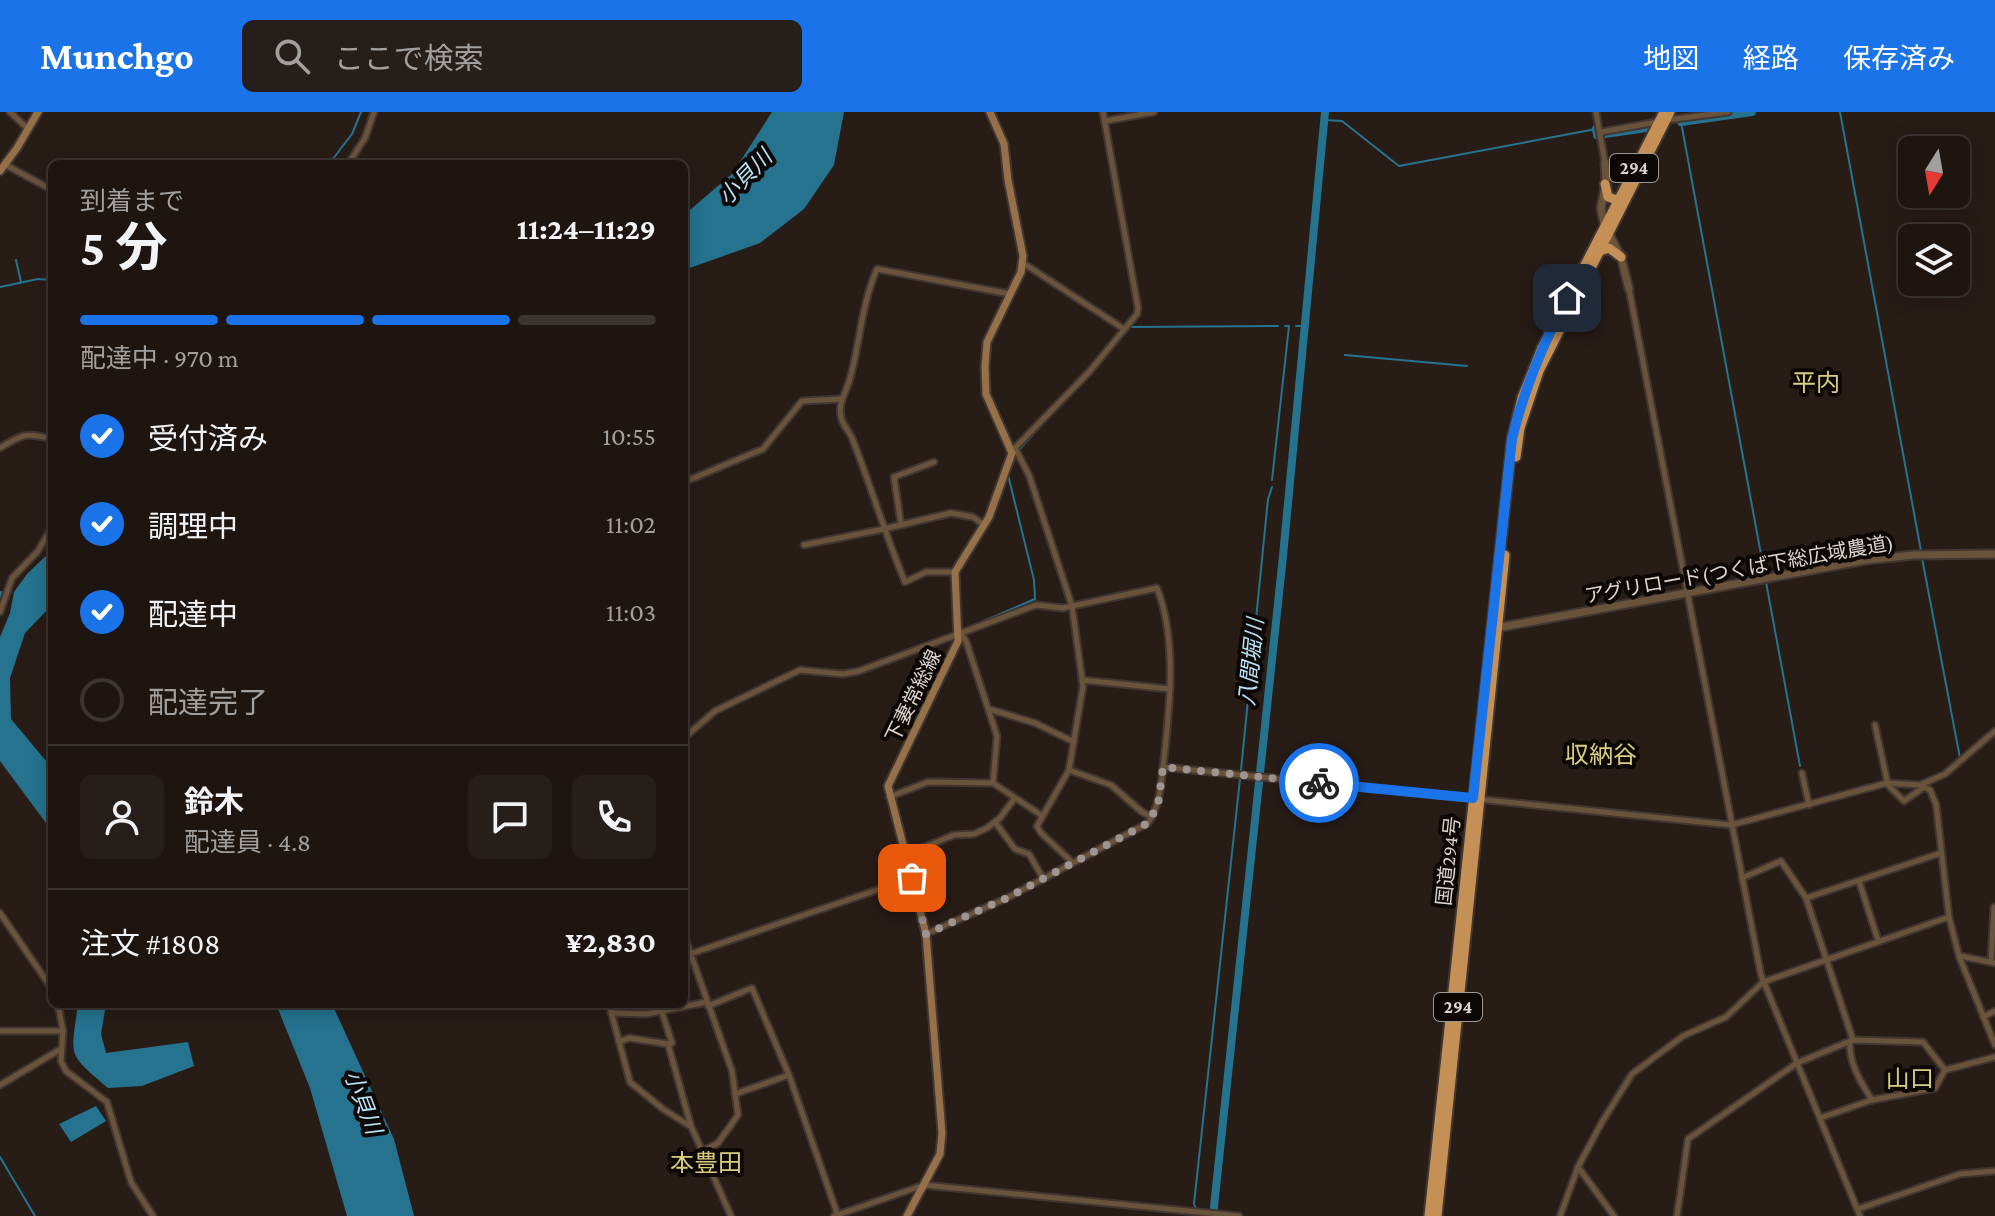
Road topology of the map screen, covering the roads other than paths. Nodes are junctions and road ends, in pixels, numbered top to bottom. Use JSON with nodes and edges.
{"nodes":[{"id":1,"x":10,"y":112,"type":"edge"},
{"id":2,"x":374,"y":112,"type":"edge"},
{"id":3,"x":990,"y":112,"type":"edge"},
{"id":4,"x":1103,"y":112,"type":"edge"},
{"id":5,"x":1154,"y":112,"type":"edge"},
{"id":6,"x":1596,"y":112,"type":"edge"},
{"id":7,"x":1728,"y":112,"type":"edge"},
{"id":8,"x":36,"y":113,"type":"edge"},
{"id":9,"x":1665,"y":117,"type":"edge"},
{"id":10,"x":1105,"y":121,"type":"junction"},
{"id":11,"x":28,"y":129,"type":"junction"},
{"id":12,"x":1601,"y":132,"type":"junction"},
{"id":13,"x":351,"y":160,"type":"edge"},
{"id":14,"x":1605,"y":163,"type":"joint"},
{"id":15,"x":3,"y":168,"type":"edge"},
{"id":16,"x":1605,"y":184,"type":"junction"},
{"id":17,"x":48,"y":188,"type":"edge"},
{"id":18,"x":1617,"y":200,"type":"junction"},
{"id":19,"x":1607,"y":228,"type":"junction"},
{"id":20,"x":1600,"y":251,"type":"junction"},
{"id":21,"x":1621,"y":257,"type":"junction"},
{"id":22,"x":1023,"y":263,"type":"junction"},
{"id":23,"x":1629,"y":289,"type":"joint"},
{"id":24,"x":1010,"y":294,"type":"junction"},
{"id":25,"x":1124,"y":329,"type":"junction"},
{"id":26,"x":841,"y":399,"type":"junction"},
{"id":27,"x":48,"y":438,"type":"edge"},
{"id":28,"x":0,"y":448,"type":"edge"},
{"id":29,"x":1014,"y":450,"type":"junction"},
{"id":30,"x":934,"y":462,"type":"dead end"},
{"id":31,"x":688,"y":480,"type":"edge"},
{"id":32,"x":901,"y":525,"type":"junction"},
{"id":33,"x":984,"y":525,"type":"junction"},
{"id":34,"x":884,"y":529,"type":"junction"},
{"id":35,"x":48,"y":534,"type":"edge"},
{"id":36,"x":804,"y":545,"type":"dead end"},
{"id":37,"x":1995,"y":554,"type":"edge"},
{"id":38,"x":955,"y":572,"type":"junction"},
{"id":39,"x":1687,"y":594,"type":"junction"},
{"id":40,"x":1072,"y":606,"type":"junction"},
{"id":41,"x":0,"y":612,"type":"edge"},
{"id":42,"x":1493,"y":628,"type":"junction"},
{"id":43,"x":960,"y":633,"type":"junction"},
{"id":44,"x":1082,"y":680,"type":"junction"},
{"id":45,"x":1170,"y":689,"type":"junction"},
{"id":46,"x":988,"y":709,"type":"junction"},
{"id":47,"x":1875,"y":725,"type":"dead end"},
{"id":48,"x":1995,"y":731,"type":"edge"},
{"id":49,"x":688,"y":735,"type":"edge"},
{"id":50,"x":1074,"y":742,"type":"junction"},
{"id":51,"x":1163,"y":767,"type":"junction"},
{"id":52,"x":1069,"y":770,"type":"junction"},
{"id":53,"x":1802,"y":773,"type":"dead end"},
{"id":54,"x":993,"y":783,"type":"junction"},
{"id":55,"x":1887,"y":783,"type":"junction"},
{"id":56,"x":1922,"y":786,"type":"junction"},
{"id":57,"x":889,"y":797,"type":"junction"},
{"id":58,"x":1014,"y":799,"type":"junction"},
{"id":59,"x":1476,"y":799,"type":"junction"},
{"id":60,"x":1809,"y":805,"type":"junction"},
{"id":61,"x":1041,"y":815,"type":"junction"},
{"id":62,"x":1152,"y":817,"type":"junction"},
{"id":63,"x":995,"y":822,"type":"junction"},
{"id":64,"x":1731,"y":825,"type":"junction"},
{"id":65,"x":1941,"y":853,"type":"junction"},
{"id":66,"x":905,"y":855,"type":"junction"},
{"id":67,"x":1072,"y":862,"type":"junction"},
{"id":68,"x":912,"y":878,"type":"junction"},
{"id":69,"x":1043,"y":878,"type":"junction"},
{"id":70,"x":1742,"y":878,"type":"junction"},
{"id":71,"x":1859,"y":881,"type":"junction"},
{"id":72,"x":1806,"y":898,"type":"junction"},
{"id":73,"x":1994,"y":907,"type":"edge"},
{"id":74,"x":0,"y":913,"type":"edge"},
{"id":75,"x":1949,"y":917,"type":"junction"},
{"id":76,"x":926,"y":934,"type":"junction"},
{"id":77,"x":1878,"y":940,"type":"junction"},
{"id":78,"x":688,"y":948,"type":"edge"},
{"id":79,"x":690,"y":954,"type":"junction"},
{"id":80,"x":1959,"y":956,"type":"junction"},
{"id":81,"x":1826,"y":959,"type":"junction"},
{"id":82,"x":1993,"y":962,"type":"edge"},
{"id":83,"x":1763,"y":982,"type":"junction"},
{"id":84,"x":48,"y":983,"type":"edge"},
{"id":85,"x":708,"y":1004,"type":"junction"},
{"id":86,"x":688,"y":1007,"type":"edge"},
{"id":87,"x":59,"y":1008,"type":"edge"},
{"id":88,"x":610,"y":1008,"type":"edge"},
{"id":89,"x":685,"y":1008,"type":"edge"},
{"id":90,"x":1995,"y":1011,"type":"edge"},
{"id":91,"x":662,"y":1012,"type":"junction"},
{"id":92,"x":611,"y":1013,"type":"junction"},
{"id":93,"x":1983,"y":1017,"type":"junction"},
{"id":94,"x":0,"y":1031,"type":"edge"},
{"id":95,"x":63,"y":1031,"type":"junction"},
{"id":96,"x":1851,"y":1041,"type":"junction"},
{"id":97,"x":619,"y":1042,"type":"junction"},
{"id":98,"x":668,"y":1044,"type":"junction"},
{"id":99,"x":1995,"y":1045,"type":"edge"},
{"id":100,"x":61,"y":1049,"type":"junction"},
{"id":101,"x":1995,"y":1057,"type":"edge"},
{"id":102,"x":1797,"y":1063,"type":"junction"},
{"id":103,"x":1945,"y":1070,"type":"junction"},
{"id":104,"x":789,"y":1075,"type":"junction"},
{"id":105,"x":0,"y":1085,"type":"edge"},
{"id":106,"x":735,"y":1094,"type":"junction"},
{"id":107,"x":1872,"y":1100,"type":"junction"},
{"id":108,"x":1820,"y":1118,"type":"junction"},
{"id":109,"x":691,"y":1126,"type":"junction"},
{"id":110,"x":701,"y":1152,"type":"junction"},
{"id":111,"x":1578,"y":1167,"type":"junction"},
{"id":112,"x":1995,"y":1171,"type":"edge"},
{"id":113,"x":924,"y":1185,"type":"junction"},
{"id":114,"x":1859,"y":1213,"type":"edge"},
{"id":115,"x":1223,"y":1214,"type":"edge"},
{"id":116,"x":153,"y":1216,"type":"edge"},
{"id":117,"x":731,"y":1216,"type":"edge"},
{"id":118,"x":837,"y":1216,"type":"edge"},
{"id":119,"x":907,"y":1216,"type":"edge"},
{"id":120,"x":1239,"y":1216,"type":"edge"},
{"id":121,"x":1429,"y":1216,"type":"edge"},
{"id":122,"x":1437,"y":1216,"type":"edge"},
{"id":123,"x":1560,"y":1216,"type":"edge"},
{"id":124,"x":1614,"y":1216,"type":"edge"},
{"id":125,"x":1677,"y":1216,"type":"edge"}],
"edges":[{"from":1,"to":11,"type":"street"},
{"from":2,"to":13,"type":"street"},
{"from":3,"to":22,"type":"main road"},
{"from":4,"to":10,"type":"street"},
{"from":5,"to":10,"type":"street"},
{"from":6,"to":12,"type":"street"},
{"from":7,"to":9,"type":"street"},
{"from":8,"to":11,"type":"main road"},
{"from":9,"to":12,"type":"street"},
{"from":9,"to":18,"type":"highway","name":"国道294号","number":"294"},
{"from":9,"to":19,"type":"highway","name":"国道294号","number":"294"},
{"from":10,"to":25,"type":"street"},
{"from":11,"to":15,"type":"main road"},
{"from":12,"to":14,"type":"street"},
{"from":14,"to":16,"type":"street"},
{"from":15,"to":17,"type":"street"},
{"from":16,"to":18,"type":"highway"},
{"from":16,"to":19,"type":"street"},
{"from":18,"to":19,"type":"highway","name":"国道294号","number":"294"},
{"from":19,"to":20,"type":"highway","name":"国道294号","number":"294"},
{"from":19,"to":21,"type":"street"},
{"from":19,"to":42,"type":"highway","name":"国道294号","number":"294"},
{"from":20,"to":21,"type":"highway"},
{"from":20,"to":42,"type":"highway","name":"国道294号","number":"294"},
{"from":21,"to":23,"type":"street"},
{"from":22,"to":24,"type":"main road"},
{"from":22,"to":25,"type":"street"},
{"from":23,"to":39,"type":"street"},
{"from":24,"to":26,"type":"street"},
{"from":24,"to":29,"type":"main road"},
{"from":25,"to":29,"type":"street"},
{"from":26,"to":31,"type":"street"},
{"from":26,"to":34,"type":"street"},
{"from":27,"to":28,"type":"street"},
{"from":29,"to":33,"type":"main road"},
{"from":29,"to":40,"type":"street"},
{"from":30,"to":32,"type":"street"},
{"from":32,"to":33,"type":"street"},
{"from":32,"to":34,"type":"street"},
{"from":33,"to":38,"type":"main road"},
{"from":34,"to":36,"type":"street"},
{"from":34,"to":38,"type":"street"},
{"from":35,"to":41,"type":"street"},
{"from":37,"to":39,"type":"street","name":"アグリロード(つくば下総広域農道)"},
{"from":38,"to":43,"type":"main road","name":"下妻常総線"},
{"from":39,"to":42,"type":"street","name":"アグリロード(つくば下総広域農道)"},
{"from":39,"to":64,"type":"street"},
{"from":40,"to":43,"type":"street"},
{"from":40,"to":44,"type":"street"},
{"from":40,"to":45,"type":"street"},
{"from":42,"to":59,"type":"highway","name":"国道294号","number":"294"},
{"from":43,"to":46,"type":"street"},
{"from":43,"to":49,"type":"street"},
{"from":43,"to":57,"type":"main road","name":"下妻常総線"},
{"from":44,"to":45,"type":"street"},
{"from":44,"to":50,"type":"street"},
{"from":45,"to":51,"type":"street"},
{"from":46,"to":50,"type":"street"},
{"from":46,"to":54,"type":"street"},
{"from":47,"to":55,"type":"street"},
{"from":48,"to":56,"type":"street"},
{"from":50,"to":52,"type":"street"},
{"from":51,"to":59,"type":"street"},
{"from":51,"to":62,"type":"street"},
{"from":52,"to":61,"type":"street"},
{"from":52,"to":62,"type":"street"},
{"from":53,"to":60,"type":"street"},
{"from":54,"to":57,"type":"street"},
{"from":54,"to":58,"type":"street"},
{"from":55,"to":56,"type":"street"},
{"from":55,"to":56,"type":"street"},
{"from":55,"to":60,"type":"street"},
{"from":56,"to":65,"type":"street"},
{"from":57,"to":66,"type":"main road"},
{"from":58,"to":61,"type":"street"},
{"from":58,"to":63,"type":"street"},
{"from":59,"to":64,"type":"street"},
{"from":59,"to":121,"type":"highway","name":"国道294号","number":"294"},
{"from":59,"to":122,"type":"highway","name":"国道294号","number":"294"},
{"from":60,"to":64,"type":"street"},
{"from":61,"to":67,"type":"street"},
{"from":62,"to":67,"type":"street"},
{"from":63,"to":66,"type":"street"},
{"from":63,"to":69,"type":"street"},
{"from":64,"to":70,"type":"street"},
{"from":65,"to":71,"type":"street"},
{"from":65,"to":75,"type":"street"},
{"from":66,"to":68,"type":"main road"},
{"from":67,"to":69,"type":"street"},
{"from":68,"to":76,"type":"main road"},
{"from":68,"to":79,"type":"street"},
{"from":69,"to":76,"type":"street"},
{"from":70,"to":72,"type":"street"},
{"from":70,"to":83,"type":"street"},
{"from":71,"to":72,"type":"street"},
{"from":71,"to":77,"type":"street"},
{"from":72,"to":81,"type":"street"},
{"from":73,"to":82,"type":"street"},
{"from":74,"to":84,"type":"street"},
{"from":75,"to":77,"type":"street"},
{"from":75,"to":80,"type":"street"},
{"from":76,"to":113,"type":"main road"},
{"from":77,"to":81,"type":"street"},
{"from":78,"to":79,"type":"street"},
{"from":79,"to":85,"type":"street"},
{"from":80,"to":82,"type":"street"},
{"from":80,"to":93,"type":"street"},
{"from":81,"to":83,"type":"street"},
{"from":81,"to":96,"type":"street"},
{"from":83,"to":102,"type":"street"},
{"from":83,"to":111,"type":"street"},
{"from":85,"to":86,"type":"street"},
{"from":85,"to":104,"type":"street"},
{"from":85,"to":106,"type":"street"},
{"from":87,"to":95,"type":"street"},
{"from":88,"to":92,"type":"street"},
{"from":89,"to":91,"type":"street"},
{"from":90,"to":93,"type":"street"},
{"from":91,"to":92,"type":"street"},
{"from":91,"to":98,"type":"street"},
{"from":92,"to":97,"type":"street"},
{"from":93,"to":99,"type":"street"},
{"from":94,"to":95,"type":"street"},
{"from":95,"to":100,"type":"street"},
{"from":96,"to":102,"type":"street"},
{"from":96,"to":103,"type":"street"},
{"from":96,"to":107,"type":"street"},
{"from":97,"to":98,"type":"street"},
{"from":97,"to":109,"type":"street"},
{"from":98,"to":109,"type":"street"},
{"from":100,"to":105,"type":"street"},
{"from":100,"to":116,"type":"street"},
{"from":101,"to":103,"type":"street"},
{"from":102,"to":108,"type":"street"},
{"from":102,"to":125,"type":"street"},
{"from":103,"to":107,"type":"street"},
{"from":104,"to":106,"type":"street"},
{"from":104,"to":118,"type":"street"},
{"from":106,"to":110,"type":"street"},
{"from":107,"to":108,"type":"street"},
{"from":108,"to":114,"type":"street"},
{"from":109,"to":110,"type":"street"},
{"from":110,"to":117,"type":"street"},
{"from":111,"to":123,"type":"street"},
{"from":111,"to":124,"type":"street"},
{"from":112,"to":114,"type":"street"},
{"from":113,"to":115,"type":"street"},
{"from":113,"to":118,"type":"street"},
{"from":113,"to":119,"type":"main road"},
{"from":115,"to":120,"type":"street"}]}
